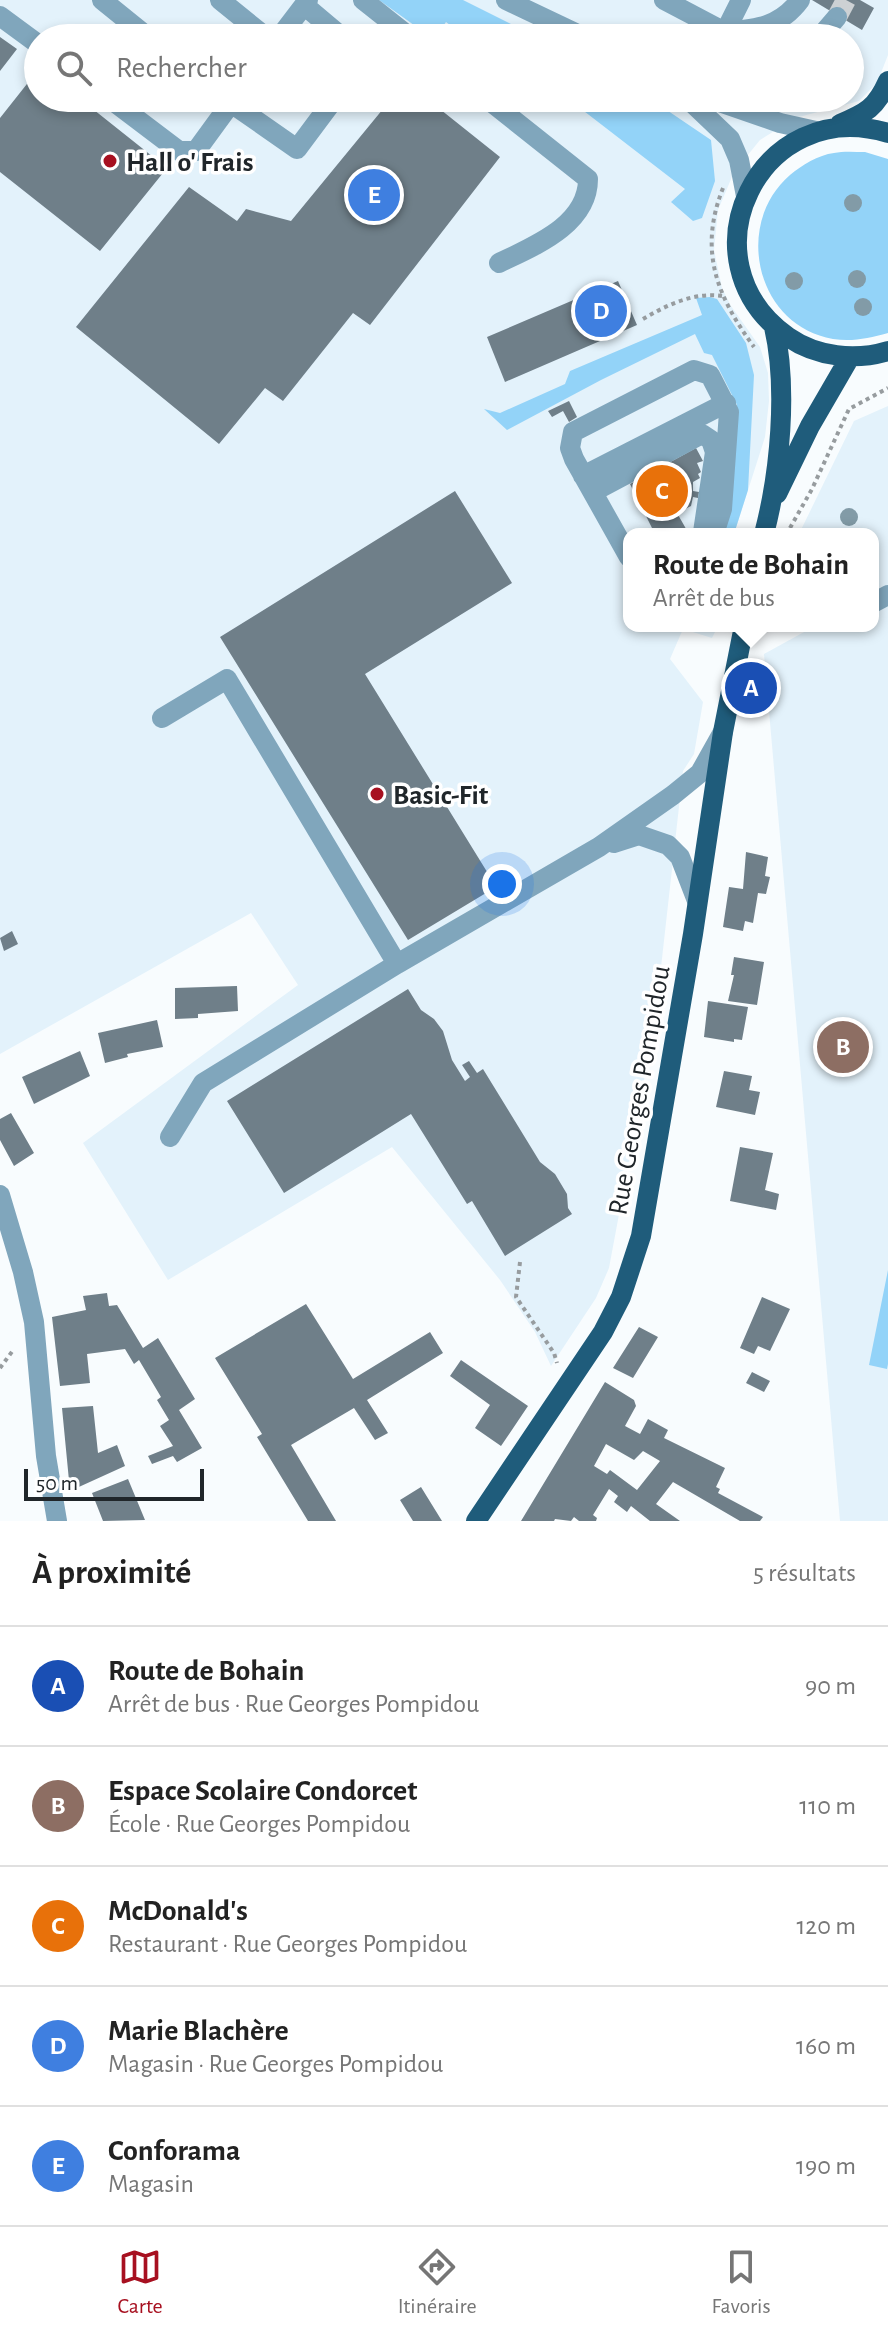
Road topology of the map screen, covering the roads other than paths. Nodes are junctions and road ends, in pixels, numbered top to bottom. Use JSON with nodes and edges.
{"nodes":[{"id":1,"x":102,"y":0,"type":"edge"},
{"id":2,"x":220,"y":0,"type":"edge"},
{"id":3,"x":363,"y":0,"type":"edge"},
{"id":4,"x":506,"y":0,"type":"edge"},
{"id":5,"x":664,"y":0,"type":"edge"},
{"id":6,"x":741,"y":0,"type":"edge"},
{"id":7,"x":800,"y":0,"type":"edge"},
{"id":8,"x":306,"y":3,"type":"edge"},
{"id":9,"x":0,"y":16,"type":"edge"},
{"id":10,"x":837,"y":17,"type":"tunnel mouth"},
{"id":11,"x":132,"y":24,"type":"edge"},
{"id":12,"x":250,"y":24,"type":"edge"},
{"id":13,"x":290,"y":24,"type":"edge"},
{"id":14,"x":328,"y":24,"type":"edge"},
{"id":15,"x":393,"y":24,"type":"edge"},
{"id":16,"x":557,"y":24,"type":"edge"},
{"id":17,"x":709,"y":24,"type":"edge"},
{"id":18,"x":733,"y":24,"type":"edge"},
{"id":19,"x":771,"y":24,"type":"edge"},
{"id":20,"x":831,"y":24,"type":"edge"},
{"id":21,"x":24,"y":34,"type":"edge"},
{"id":22,"x":888,"y":81,"type":"edge"},
{"id":23,"x":127,"y":112,"type":"edge"},
{"id":24,"x":222,"y":112,"type":"edge"},
{"id":25,"x":246,"y":112,"type":"edge"},
{"id":26,"x":320,"y":112,"type":"edge"},
{"id":27,"x":504,"y":112,"type":"edge"},
{"id":28,"x":702,"y":112,"type":"edge"},
{"id":29,"x":748,"y":112,"type":"edge"},
{"id":30,"x":825,"y":129,"type":"junction"},
{"id":31,"x":888,"y":133,"type":"edge"},
{"id":32,"x":746,"y":196,"type":"junction"},
{"id":33,"x":499,"y":263,"type":"dead end"},
{"id":34,"x":774,"y":327,"type":"junction"},
{"id":35,"x":888,"y":351,"type":"edge"},
{"id":36,"x":850,"y":357,"type":"junction"},
{"id":37,"x":726,"y":403,"type":"junction"},
{"id":38,"x":588,"y":484,"type":"junction"},
{"id":39,"x":771,"y":508,"type":"junction"},
{"id":40,"x":704,"y":528,"type":"edge"},
{"id":41,"x":716,"y":528,"type":"edge"},
{"id":42,"x":766,"y":528,"type":"edge"},
{"id":43,"x":623,"y":546,"type":"edge"},
{"id":44,"x":743,"y":632,"type":"edge"},
{"id":45,"x":162,"y":718,"type":"dead end"},
{"id":46,"x":723,"y":732,"type":"junction"},
{"id":47,"x":607,"y":840,"type":"junction"},
{"id":48,"x":697,"y":901,"type":"junction"},
{"id":49,"x":397,"y":964,"type":"junction"},
{"id":50,"x":170,"y":1137,"type":"dead end"},
{"id":51,"x":0,"y":1195,"type":"edge"},
{"id":52,"x":57,"y":1521,"type":"edge"},
{"id":53,"x":476,"y":1521,"type":"edge"}],
"edges":[{"from":1,"to":11,"type":"street"},
{"from":2,"to":12,"type":"street"},
{"from":3,"to":15,"type":"street"},
{"from":4,"to":16,"type":"street"},
{"from":5,"to":17,"type":"street"},
{"from":6,"to":18,"type":"street"},
{"from":7,"to":19,"type":"street"},
{"from":8,"to":13,"type":"street"},
{"from":8,"to":14,"type":"street"},
{"from":9,"to":21,"type":"street"},
{"from":10,"to":20,"type":"street"},
{"from":22,"to":30,"type":"main road"},
{"from":23,"to":24,"type":"street"},
{"from":25,"to":26,"type":"street"},
{"from":27,"to":33,"type":"street"},
{"from":28,"to":32,"type":"street"},
{"from":29,"to":30,"type":"street"},
{"from":30,"to":31,"type":"main road"},
{"from":30,"to":32,"type":"main road"},
{"from":32,"to":34,"type":"main road"},
{"from":34,"to":36,"type":"main road"},
{"from":34,"to":39,"type":"main road"},
{"from":35,"to":36,"type":"main road"},
{"from":36,"to":39,"type":"main road"},
{"from":37,"to":38,"type":"street"},
{"from":37,"to":38,"type":"street"},
{"from":37,"to":41,"type":"street"},
{"from":38,"to":40,"type":"street"},
{"from":38,"to":43,"type":"street"},
{"from":39,"to":42,"type":"main road"},
{"from":44,"to":46,"type":"main road","name":"Rue Georges Pompidou"},
{"from":45,"to":49,"type":"street"},
{"from":46,"to":47,"type":"street"},
{"from":46,"to":48,"type":"main road","name":"Rue Georges Pompidou"},
{"from":47,"to":48,"type":"street"},
{"from":47,"to":49,"type":"street"},
{"from":48,"to":53,"type":"main road","name":"Rue Georges Pompidou"},
{"from":49,"to":50,"type":"street"},
{"from":51,"to":52,"type":"street"}]}
